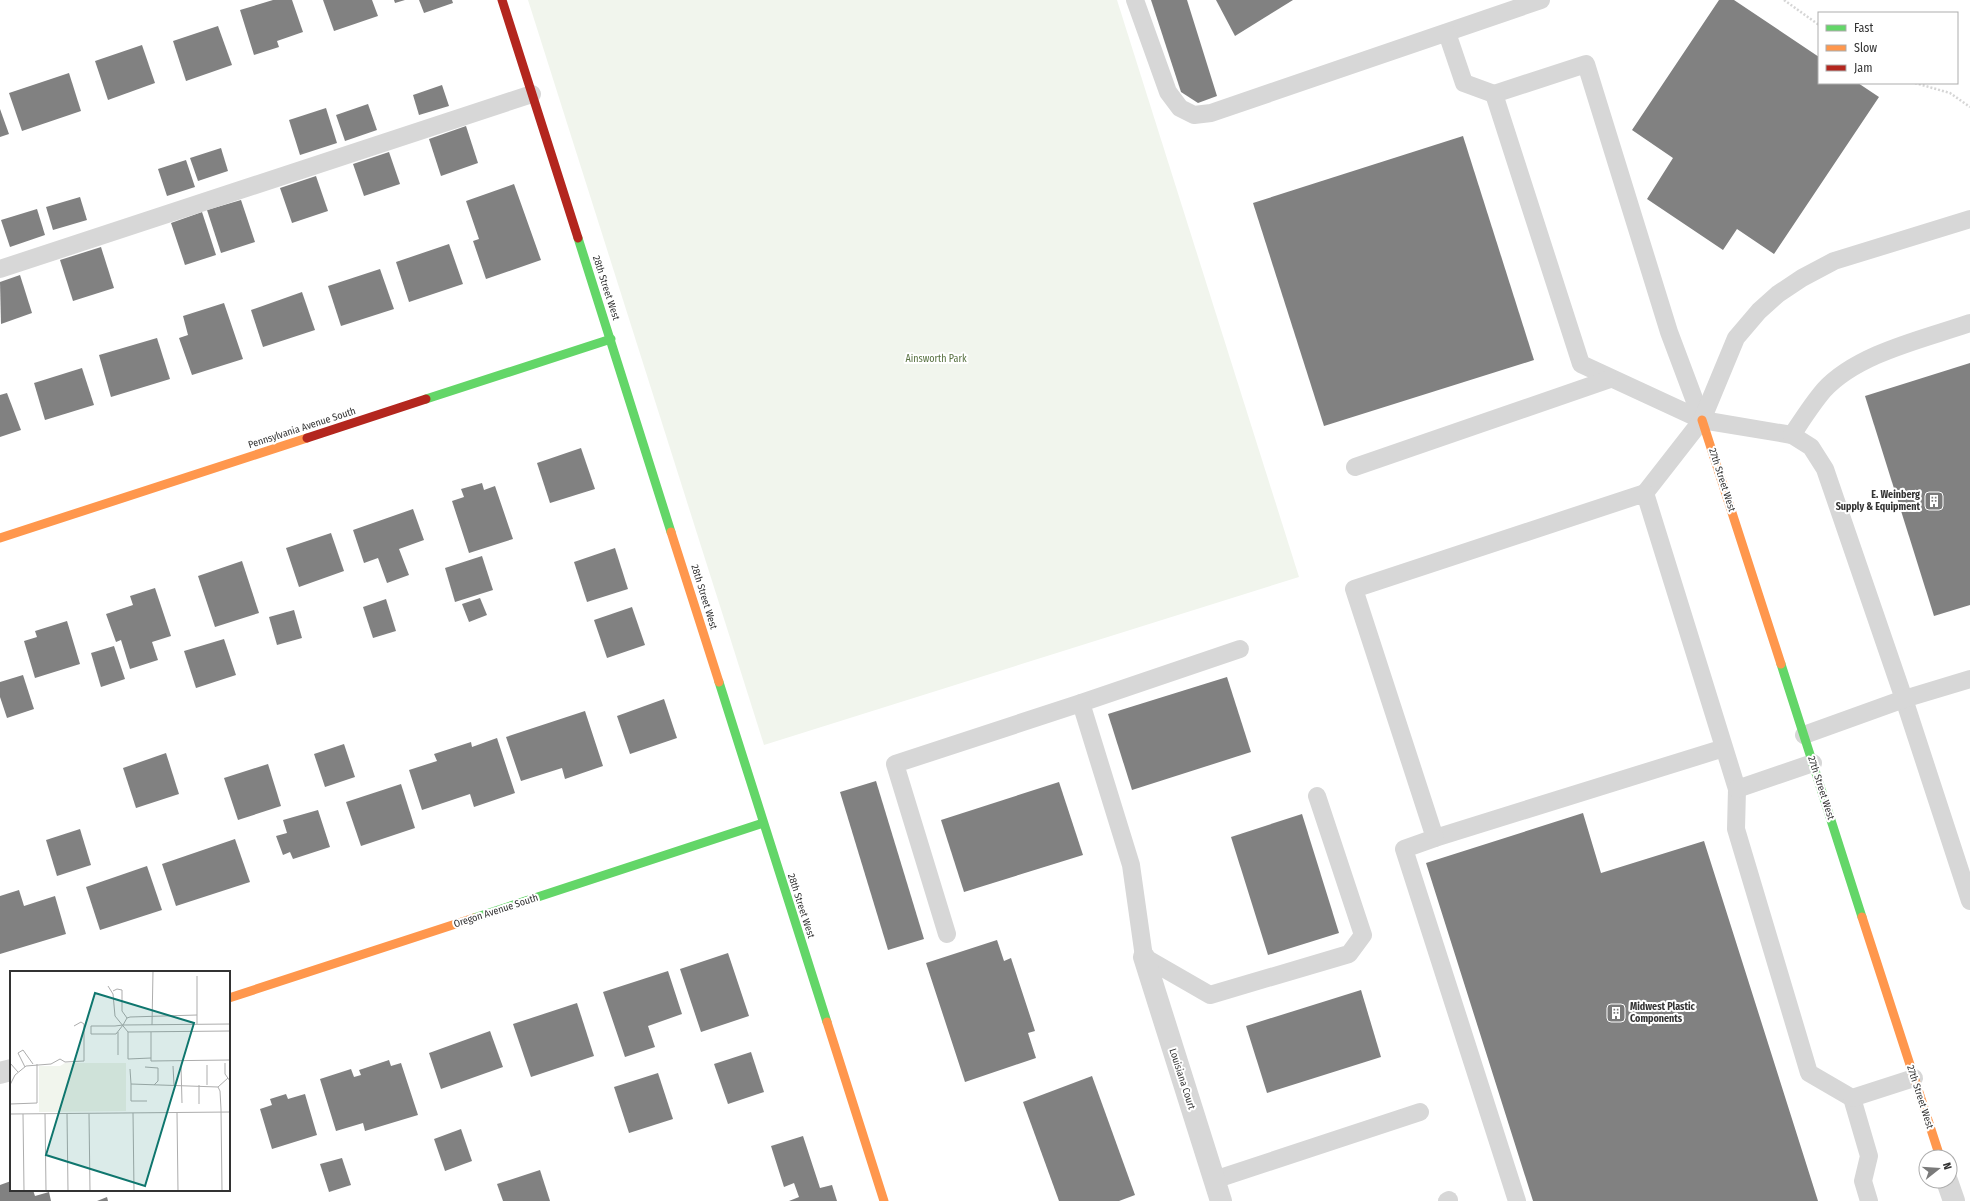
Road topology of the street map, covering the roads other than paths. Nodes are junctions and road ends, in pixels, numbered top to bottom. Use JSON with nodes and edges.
{"nodes":[{"id":1,"x":502,"y":0,"type":"edge"},
{"id":2,"x":1135,"y":0,"type":"edge"},
{"id":3,"x":1541,"y":0,"type":"edge"},
{"id":4,"x":1446,"y":33,"type":"junction"},
{"id":5,"x":532,"y":94,"type":"junction"},
{"id":6,"x":1494,"y":94,"type":"junction"},
{"id":7,"x":1970,"y":219,"type":"edge"},
{"id":8,"x":0,"y":269,"type":"edge"},
{"id":9,"x":1970,"y":323,"type":"edge"},
{"id":10,"x":611,"y":339,"type":"junction"},
{"id":11,"x":1610,"y":379,"type":"junction"},
{"id":12,"x":1702,"y":420,"type":"junction"},
{"id":13,"x":1792,"y":435,"type":"junction"},
{"id":14,"x":1355,"y":467,"type":"dead end"},
{"id":15,"x":1645,"y":493,"type":"junction"},
{"id":16,"x":0,"y":538,"type":"edge"},
{"id":17,"x":1240,"y":649,"type":"dead end"},
{"id":18,"x":1970,"y":679,"type":"edge"},
{"id":19,"x":1904,"y":699,"type":"junction"},
{"id":20,"x":1081,"y":703,"type":"junction"},
{"id":21,"x":1804,"y":735,"type":"junction"},
{"id":22,"x":1724,"y":748,"type":"junction"},
{"id":23,"x":1813,"y":763,"type":"junction"},
{"id":24,"x":1737,"y":789,"type":"junction"},
{"id":25,"x":1317,"y":796,"type":"dead end"},
{"id":26,"x":763,"y":823,"type":"junction"},
{"id":27,"x":1435,"y":838,"type":"junction"},
{"id":28,"x":1970,"y":901,"type":"edge"},
{"id":29,"x":947,"y":934,"type":"dead end"},
{"id":30,"x":1144,"y":957,"type":"junction"},
{"id":31,"x":230,"y":998,"type":"edge"},
{"id":32,"x":10,"y":1070,"type":"edge"},
{"id":33,"x":0,"y":1073,"type":"edge"},
{"id":34,"x":1914,"y":1078,"type":"junction"},
{"id":35,"x":1852,"y":1098,"type":"junction"},
{"id":36,"x":1420,"y":1112,"type":"dead end"},
{"id":37,"x":1937,"y":1149,"type":"edge"},
{"id":38,"x":1214,"y":1180,"type":"junction"},
{"id":39,"x":1950,"y":1189,"type":"edge"},
{"id":40,"x":884,"y":1201,"type":"edge"},
{"id":41,"x":1221,"y":1201,"type":"edge"},
{"id":42,"x":1517,"y":1201,"type":"edge"},
{"id":43,"x":1869,"y":1201,"type":"edge"},
{"id":44,"x":1954,"y":1201,"type":"edge"}],
"edges":[{"from":1,"to":5,"type":"street","name":"28th Street West"},
{"from":2,"to":4,"type":"lane"},
{"from":3,"to":4,"type":"lane"},
{"from":4,"to":6,"type":"lane"},
{"from":5,"to":8,"type":"lane"},
{"from":5,"to":10,"type":"street","name":"28th Street West"},
{"from":6,"to":11,"type":"lane"},
{"from":6,"to":12,"type":"lane"},
{"from":7,"to":12,"type":"lane"},
{"from":9,"to":13,"type":"lane"},
{"from":10,"to":16,"type":"street","name":"Pennsylvania Avenue South"},
{"from":10,"to":26,"type":"street","name":"28th Street West"},
{"from":11,"to":12,"type":"lane"},
{"from":11,"to":14,"type":"lane"},
{"from":12,"to":13,"type":"lane"},
{"from":12,"to":15,"type":"lane"},
{"from":12,"to":21,"type":"street","name":"27th Street West"},
{"from":13,"to":19,"type":"lane"},
{"from":15,"to":22,"type":"lane"},
{"from":15,"to":27,"type":"lane"},
{"from":17,"to":20,"type":"lane"},
{"from":18,"to":19,"type":"lane"},
{"from":19,"to":21,"type":"lane"},
{"from":19,"to":28,"type":"lane"},
{"from":20,"to":29,"type":"lane"},
{"from":20,"to":30,"type":"lane"},
{"from":21,"to":23,"type":"street","name":"27th Street West"},
{"from":22,"to":24,"type":"lane"},
{"from":22,"to":27,"type":"lane"},
{"from":23,"to":24,"type":"lane"},
{"from":23,"to":34,"type":"street","name":"27th Street West"},
{"from":24,"to":35,"type":"lane"},
{"from":25,"to":30,"type":"lane"},
{"from":26,"to":31,"type":"street","name":"Oregon Avenue South"},
{"from":26,"to":40,"type":"street","name":"28th Street West"},
{"from":27,"to":42,"type":"lane"},
{"from":30,"to":38,"type":"street","name":"Louisiana Court"},
{"from":32,"to":33,"type":"street"},
{"from":34,"to":35,"type":"lane"},
{"from":34,"to":37,"type":"street","name":"27th Street West"},
{"from":35,"to":43,"type":"lane"},
{"from":36,"to":38,"type":"lane"},
{"from":38,"to":41,"type":"street","name":"Louisiana Court"},
{"from":39,"to":44,"type":"street"}]}
